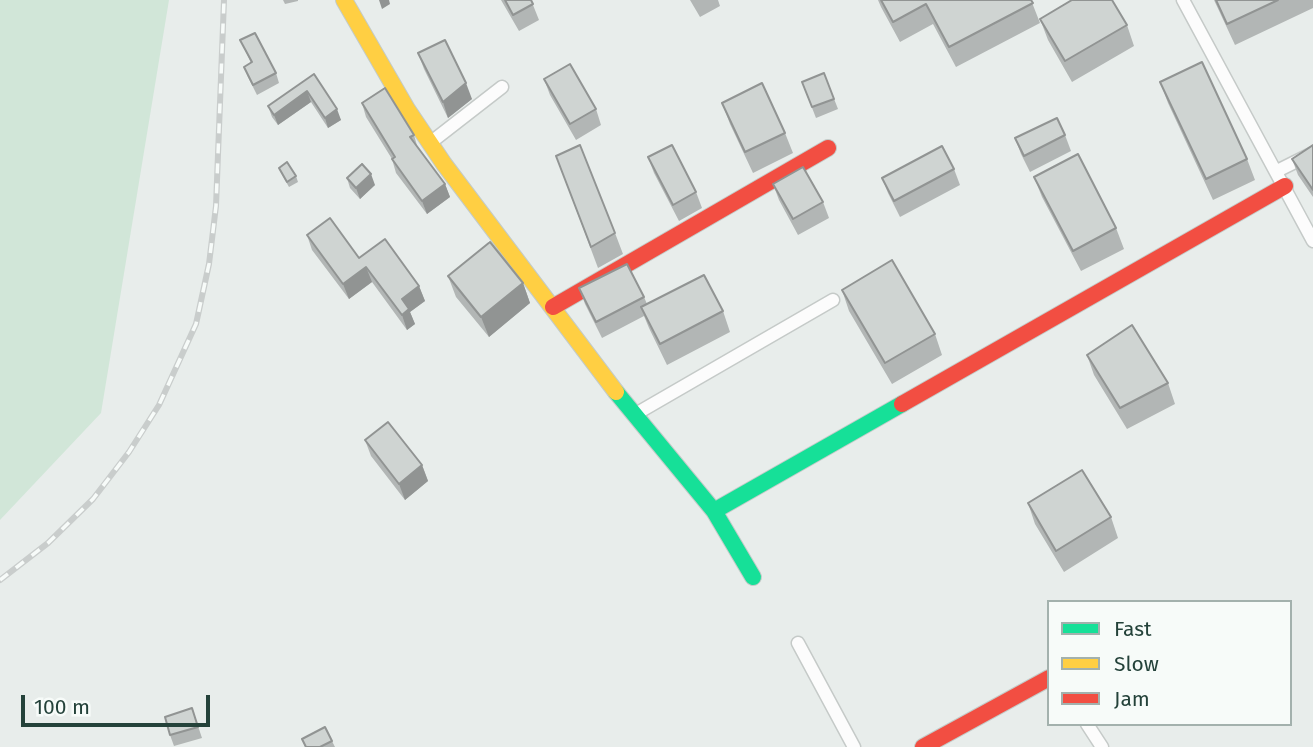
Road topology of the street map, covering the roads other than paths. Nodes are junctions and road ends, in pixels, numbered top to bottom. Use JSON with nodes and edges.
{"nodes":[{"id":1,"x":344,"y":0,"type":"edge"},
{"id":2,"x":1182,"y":0,"type":"edge"},
{"id":3,"x":502,"y":87,"type":"dead end"},
{"id":4,"x":430,"y":143,"type":"junction"},
{"id":5,"x":828,"y":148,"type":"dead end"},
{"id":6,"x":1313,"y":153,"type":"edge"},
{"id":7,"x":1277,"y":171,"type":"junction"},
{"id":8,"x":1285,"y":186,"type":"junction"},
{"id":9,"x":1313,"y":241,"type":"edge"},
{"id":10,"x":832,"y":300,"type":"dead end"},
{"id":11,"x":553,"y":307,"type":"junction"},
{"id":12,"x":634,"y":415,"type":"junction"},
{"id":13,"x":714,"y":511,"type":"junction"},
{"id":14,"x":752,"y":577,"type":"dead end"},
{"id":15,"x":798,"y":643,"type":"dead end"},
{"id":16,"x":1047,"y":679,"type":"edge"},
{"id":17,"x":1088,"y":726,"type":"edge"},
{"id":18,"x":854,"y":747,"type":"edge"},
{"id":19,"x":923,"y":747,"type":"edge"},
{"id":20,"x":1102,"y":747,"type":"edge"}],
"edges":[{"from":1,"to":4,"type":"street"},
{"from":2,"to":7,"type":"street"},
{"from":3,"to":4,"type":"street"},
{"from":4,"to":11,"type":"street"},
{"from":5,"to":11,"type":"street"},
{"from":6,"to":7,"type":"street"},
{"from":7,"to":8,"type":"street"},
{"from":8,"to":9,"type":"street"},
{"from":8,"to":13,"type":"street"},
{"from":10,"to":12,"type":"street"},
{"from":11,"to":12,"type":"street"},
{"from":12,"to":13,"type":"street"},
{"from":13,"to":14,"type":"street"},
{"from":15,"to":18,"type":"street"},
{"from":16,"to":19,"type":"street"},
{"from":17,"to":20,"type":"street"}]}
